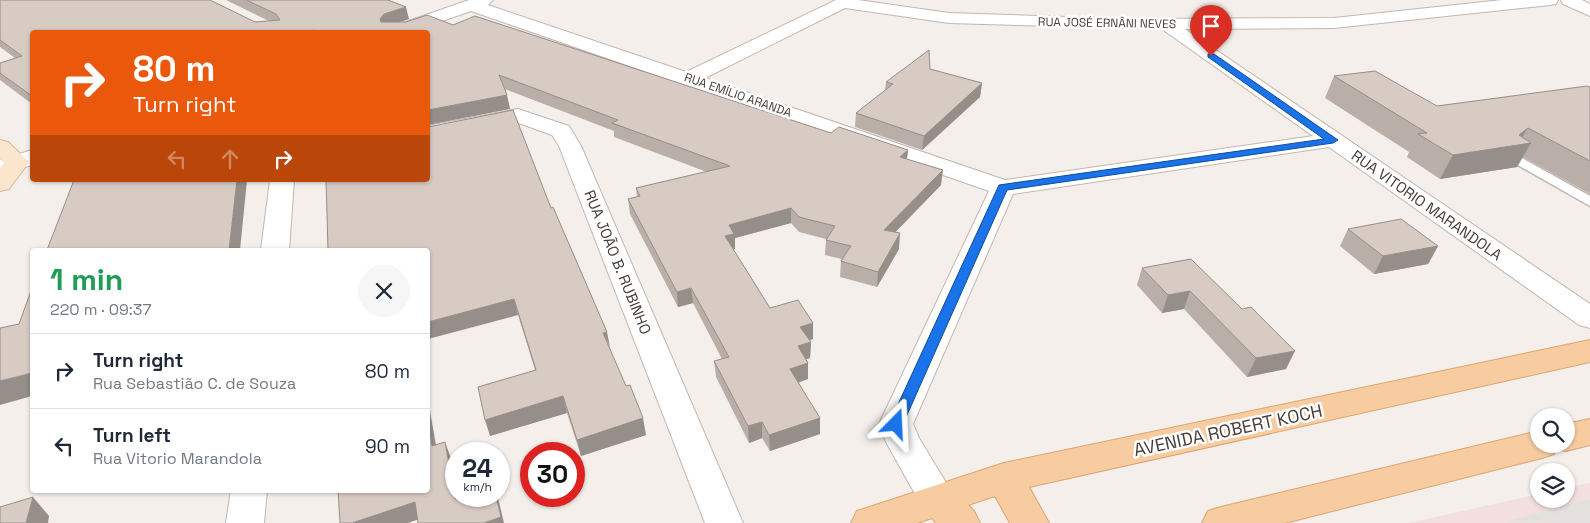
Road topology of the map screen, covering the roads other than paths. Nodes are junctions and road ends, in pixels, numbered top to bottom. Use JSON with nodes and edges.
{"nodes":[{"id":1,"x":1550,"y":0,"type":"edge"},
{"id":2,"x":1569,"y":0,"type":"edge"},
{"id":3,"x":479,"y":2,"type":"edge"},
{"id":4,"x":846,"y":2,"type":"edge"},
{"id":5,"x":1590,"y":11,"type":"edge"},
{"id":6,"x":1166,"y":24,"type":"junction"},
{"id":7,"x":400,"y":30,"type":"edge"},
{"id":8,"x":690,"y":78,"type":"junction"},
{"id":9,"x":430,"y":133,"type":"edge"},
{"id":10,"x":1333,"y":140,"type":"junction"},
{"id":11,"x":1513,"y":158,"type":"edge"},
{"id":12,"x":12,"y":159,"type":"edge"},
{"id":13,"x":282,"y":182,"type":"edge"},
{"id":14,"x":0,"y":184,"type":"edge"},
{"id":15,"x":1003,"y":188,"type":"junction"},
{"id":16,"x":1590,"y":202,"type":"edge"},
{"id":17,"x":275,"y":248,"type":"edge"},
{"id":18,"x":1590,"y":318,"type":"edge"},
{"id":19,"x":1590,"y":352,"type":"edge"},
{"id":20,"x":1590,"y":432,"type":"edge"},
{"id":21,"x":1575,"y":436,"type":"edge"},
{"id":22,"x":1530,"y":447,"type":"edge"},
{"id":23,"x":1004,"y":478,"type":"junction"},
{"id":24,"x":249,"y":493,"type":"edge"},
{"id":25,"x":949,"y":511,"type":"edge"},
{"id":26,"x":245,"y":523,"type":"edge"},
{"id":27,"x":724,"y":523,"type":"edge"},
{"id":28,"x":870,"y":523,"type":"edge"},
{"id":29,"x":1030,"y":523,"type":"edge"},
{"id":30,"x":1221,"y":523,"type":"edge"}],
"edges":[{"from":1,"to":6,"type":"street","name":"RUA JOSÉ ERNÂNI NEVES"},
{"from":2,"to":5,"type":"street"},
{"from":3,"to":7,"type":"street"},
{"from":3,"to":8,"type":"street","name":"RUA EMÍLIO ARANDA"},
{"from":4,"to":6,"type":"street","name":"RUA JOSÉ ERNÂNI NEVES"},
{"from":4,"to":8,"type":"street"},
{"from":6,"to":10,"type":"street","name":"RUA VITORIO MARANDOLA"},
{"from":8,"to":15,"type":"street","name":"RUA EMÍLIO ARANDA"},
{"from":9,"to":27,"type":"street","name":"RUA JOÃO B. RUBINHO"},
{"from":10,"to":15,"type":"street"},
{"from":10,"to":18,"type":"street","name":"RUA VITORIO MARANDOLA"},
{"from":11,"to":16,"type":"lane"},
{"from":12,"to":14,"type":"street"},
{"from":13,"to":17,"type":"street"},
{"from":15,"to":25,"type":"street"},
{"from":19,"to":23,"type":"main road","name":"AVENIDA ROBERT KOCH"},
{"from":20,"to":21,"type":"main road"},
{"from":22,"to":30,"type":"main road"},
{"from":23,"to":25,"type":"main road","name":"AVENIDA ROBERT KOCH"},
{"from":23,"to":29,"type":"main road"},
{"from":24,"to":26,"type":"street"},
{"from":25,"to":28,"type":"main road","name":"AVENIDA ROBERT KOCH"}]}
